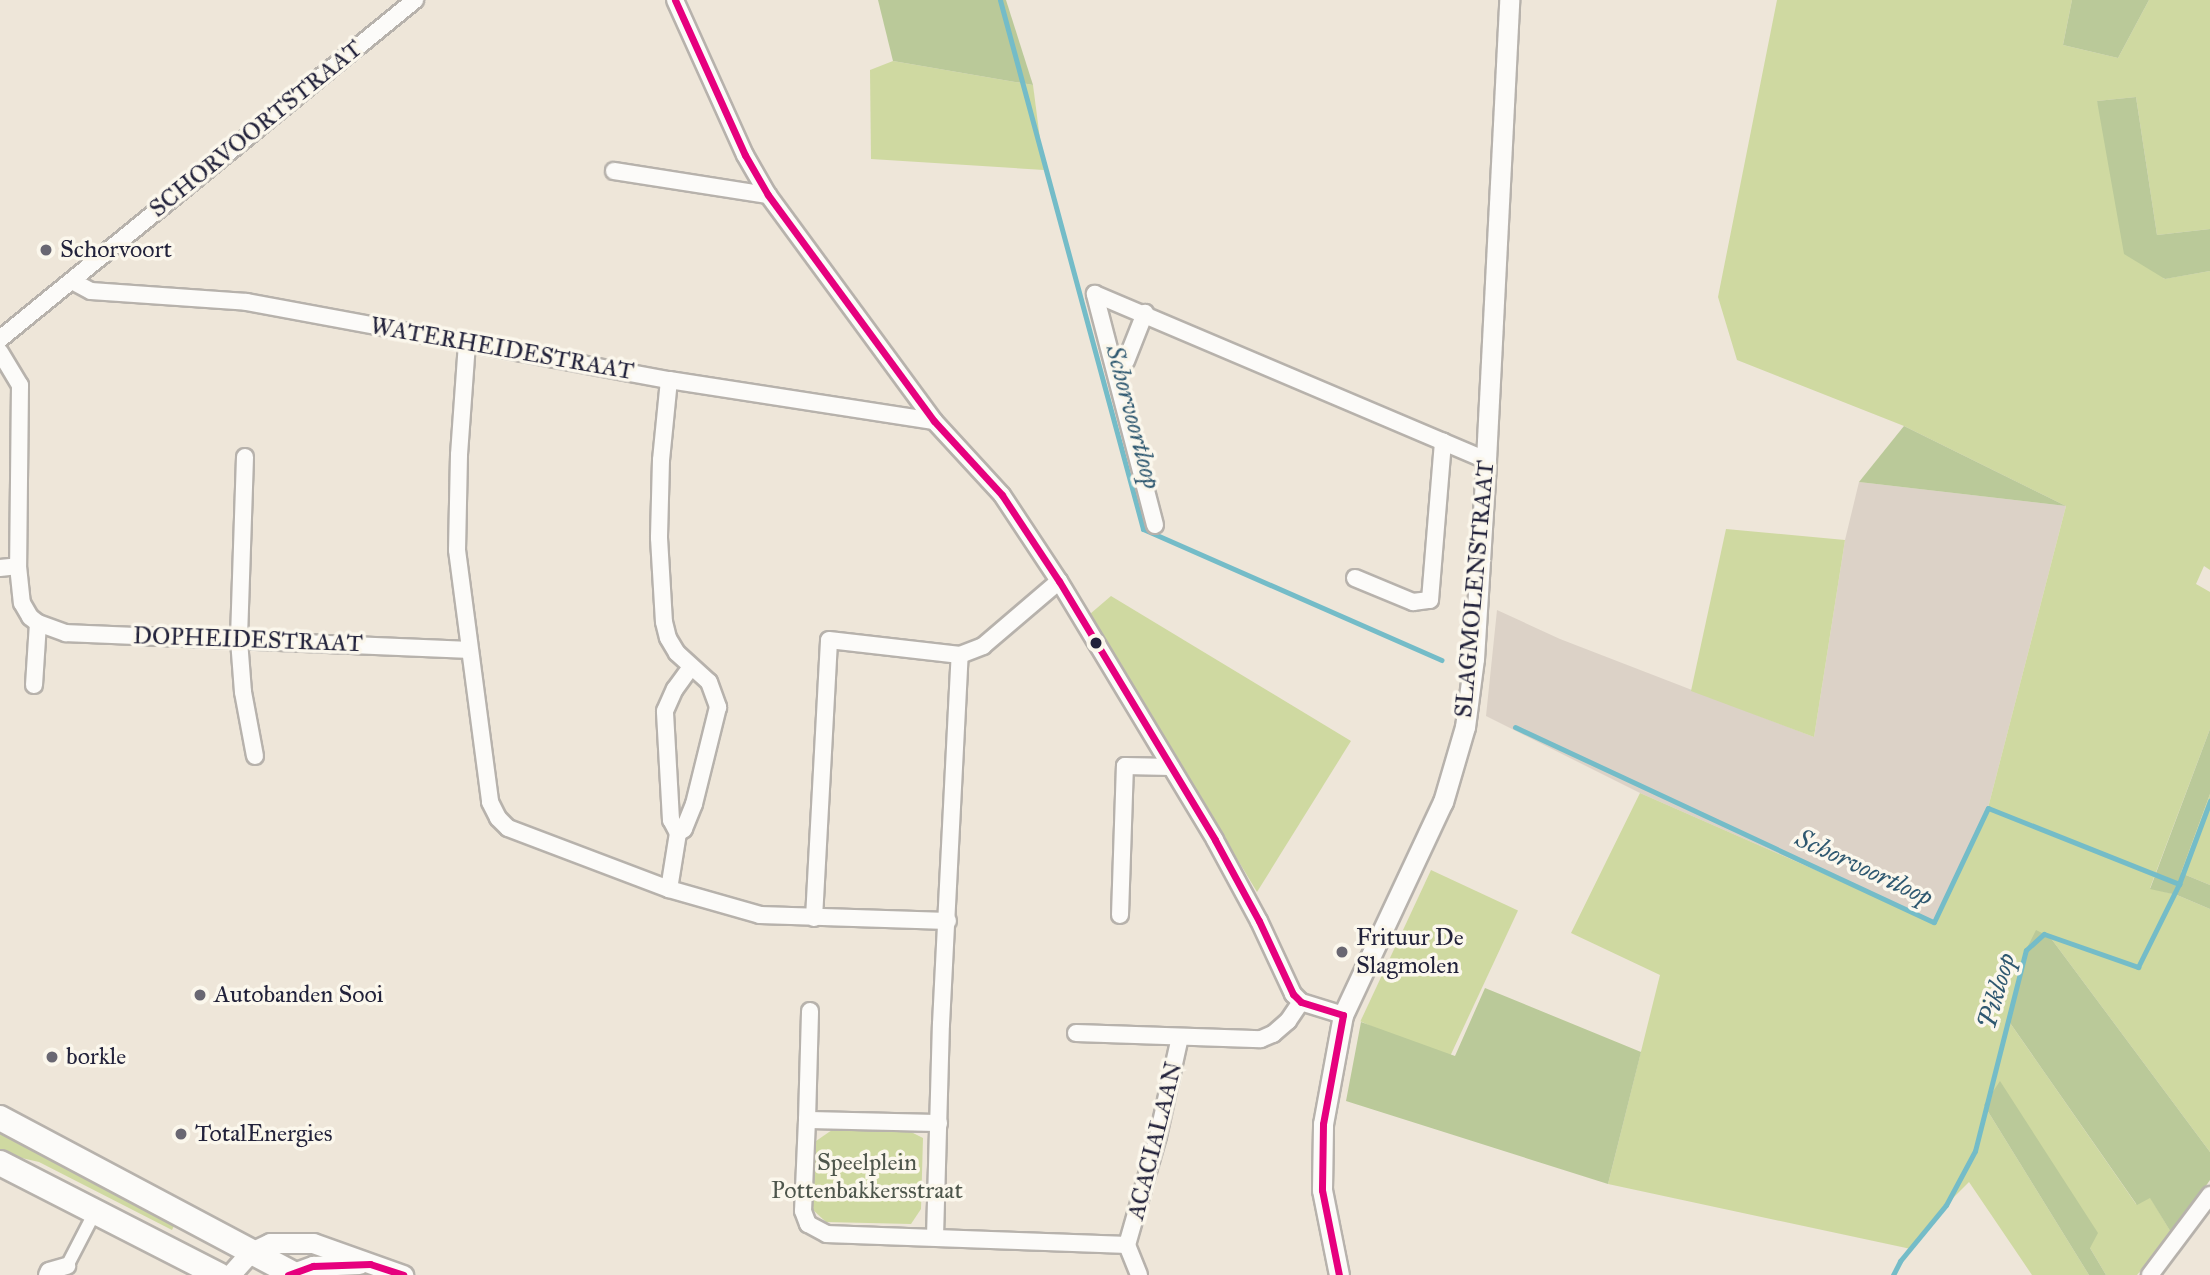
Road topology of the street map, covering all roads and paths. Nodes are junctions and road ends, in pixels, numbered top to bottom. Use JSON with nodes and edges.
{"nodes":[{"id":1,"x":415,"y":0,"type":"edge"},
{"id":2,"x":675,"y":0,"type":"edge"},
{"id":3,"x":1509,"y":0,"type":"edge"},
{"id":4,"x":614,"y":171,"type":"dead end"},
{"id":5,"x":768,"y":195,"type":"junction"},
{"id":6,"x":72,"y":281,"type":"junction"},
{"id":7,"x":1145,"y":313,"type":"junction"},
{"id":8,"x":0,"y":339,"type":"edge"},
{"id":9,"x":467,"y":343,"type":"junction"},
{"id":10,"x":0,"y":352,"type":"edge"},
{"id":11,"x":1126,"y":361,"type":"dead end"},
{"id":12,"x":668,"y":380,"type":"junction"},
{"id":13,"x":934,"y":421,"type":"junction"},
{"id":14,"x":1443,"y":442,"type":"junction"},
{"id":15,"x":245,"y":457,"type":"dead end"},
{"id":16,"x":1486,"y":460,"type":"junction"},
{"id":17,"x":1155,"y":525,"type":"dead end"},
{"id":18,"x":18,"y":566,"type":"junction"},
{"id":19,"x":0,"y":568,"type":"edge"},
{"id":20,"x":1355,"y":578,"type":"dead end"},
{"id":21,"x":1059,"y":581,"type":"junction"},
{"id":22,"x":34,"y":620,"type":"junction"},
{"id":23,"x":239,"y":640,"type":"junction"},
{"id":24,"x":469,"y":650,"type":"junction"},
{"id":25,"x":960,"y":655,"type":"junction"},
{"id":26,"x":691,"y":667,"type":"junction"},
{"id":27,"x":34,"y":685,"type":"dead end"},
{"id":28,"x":255,"y":756,"type":"dead end"},
{"id":29,"x":1171,"y":767,"type":"junction"},
{"id":30,"x":678,"y":833,"type":"junction"},
{"id":31,"x":669,"y":889,"type":"junction"},
{"id":32,"x":1120,"y":915,"type":"dead end"},
{"id":33,"x":814,"y":918,"type":"junction"},
{"id":34,"x":948,"y":921,"type":"junction"},
{"id":35,"x":1301,"y":1002,"type":"junction"},
{"id":36,"x":810,"y":1010,"type":"dead end"},
{"id":37,"x":1343,"y":1015,"type":"junction"},
{"id":38,"x":1076,"y":1033,"type":"dead end"},
{"id":39,"x":1180,"y":1037,"type":"junction"},
{"id":40,"x":0,"y":1118,"type":"edge"},
{"id":41,"x":807,"y":1120,"type":"junction"},
{"id":42,"x":939,"y":1123,"type":"junction"},
{"id":43,"x":0,"y":1163,"type":"edge"},
{"id":44,"x":2210,"y":1195,"type":"edge"},
{"id":45,"x":96,"y":1210,"type":"junction"},
{"id":46,"x":936,"y":1237,"type":"junction"},
{"id":47,"x":1127,"y":1245,"type":"junction"},
{"id":48,"x":251,"y":1252,"type":"junction"},
{"id":49,"x":370,"y":1264,"type":"junction"},
{"id":50,"x":68,"y":1266,"type":"joint"},
{"id":51,"x":291,"y":1274,"type":"edge"},
{"id":52,"x":47,"y":1275,"type":"edge"},
{"id":53,"x":219,"y":1275,"type":"edge"},
{"id":54,"x":230,"y":1275,"type":"edge"},
{"id":55,"x":403,"y":1275,"type":"edge"},
{"id":56,"x":1139,"y":1275,"type":"edge"},
{"id":57,"x":1339,"y":1275,"type":"edge"},
{"id":58,"x":2150,"y":1275,"type":"edge"}],
"edges":[{"from":1,"to":6,"type":"street","name":"SCHORVOORTSTRAAT"},
{"from":2,"to":5,"type":"street"},
{"from":3,"to":16,"type":"street","name":"SLAGMOLENSTRAAT"},
{"from":4,"to":5,"type":"street"},
{"from":5,"to":13,"type":"street"},
{"from":6,"to":8,"type":"street","name":"SCHORVOORTSTRAAT"},
{"from":6,"to":9,"type":"street","name":"WATERHEIDESTRAAT"},
{"from":7,"to":11,"type":"street"},
{"from":7,"to":14,"type":"street"},
{"from":7,"to":17,"type":"street"},
{"from":9,"to":12,"type":"street","name":"WATERHEIDESTRAAT"},
{"from":9,"to":24,"type":"street"},
{"from":10,"to":18,"type":"street"},
{"from":12,"to":13,"type":"street","name":"WATERHEIDESTRAAT"},
{"from":12,"to":26,"type":"street"},
{"from":13,"to":21,"type":"street"},
{"from":14,"to":16,"type":"street"},
{"from":14,"to":20,"type":"street"},
{"from":15,"to":23,"type":"street"},
{"from":16,"to":37,"type":"street","name":"SLAGMOLENSTRAAT"},
{"from":18,"to":19,"type":"street"},
{"from":18,"to":22,"type":"street"},
{"from":21,"to":25,"type":"street"},
{"from":21,"to":29,"type":"street"},
{"from":22,"to":23,"type":"street","name":"DOPHEIDESTRAAT"},
{"from":22,"to":27,"type":"street"},
{"from":23,"to":24,"type":"street","name":"DOPHEIDESTRAAT"},
{"from":23,"to":28,"type":"street"},
{"from":24,"to":31,"type":"street"},
{"from":25,"to":33,"type":"street"},
{"from":25,"to":34,"type":"street"},
{"from":26,"to":30,"type":"street"},
{"from":26,"to":30,"type":"street"},
{"from":29,"to":32,"type":"street"},
{"from":29,"to":35,"type":"street"},
{"from":30,"to":31,"type":"street"},
{"from":31,"to":33,"type":"street"},
{"from":33,"to":34,"type":"street"},
{"from":34,"to":42,"type":"street"},
{"from":35,"to":37,"type":"street"},
{"from":35,"to":39,"type":"street","name":"ACACIALAAN"},
{"from":36,"to":41,"type":"street","name":"ACACIALAAN"},
{"from":37,"to":57,"type":"street","name":"SLAGMOLENSTRAAT"},
{"from":38,"to":39,"type":"street","name":"ACACIALAAN"},
{"from":39,"to":47,"type":"street","name":"ACACIALAAN"},
{"from":40,"to":48,"type":"main road"},
{"from":41,"to":42,"type":"street"},
{"from":41,"to":46,"type":"street","name":"ACACIALAAN"},
{"from":42,"to":46,"type":"street"},
{"from":43,"to":45,"type":"main road"},
{"from":44,"to":58,"type":"street"},
{"from":45,"to":50,"type":"street"},
{"from":45,"to":53,"type":"main road"},
{"from":46,"to":47,"type":"street","name":"ACACIALAAN"},
{"from":47,"to":56,"type":"street","name":"ACACIALAAN"},
{"from":48,"to":49,"type":"street"},
{"from":48,"to":51,"type":"main road"},
{"from":48,"to":54,"type":"street"},
{"from":49,"to":51,"type":"street"},
{"from":49,"to":55,"type":"street"},
{"from":50,"to":52,"type":"street"}]}
